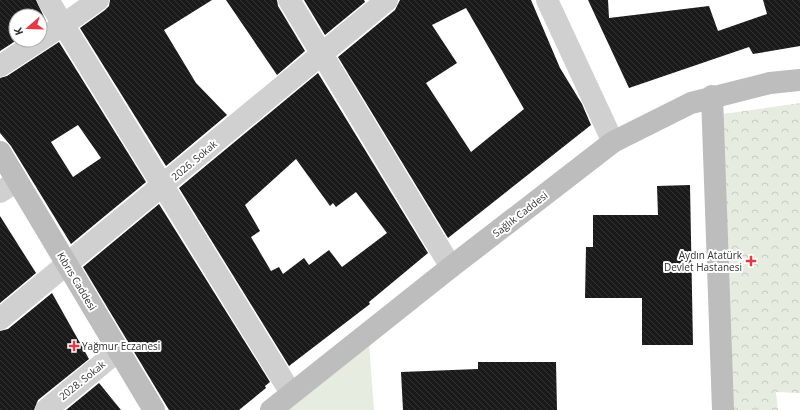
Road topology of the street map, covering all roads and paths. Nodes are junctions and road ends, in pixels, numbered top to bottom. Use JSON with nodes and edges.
{"nodes":[{"id":1,"x":48,"y":0,"type":"edge"},
{"id":2,"x":98,"y":0,"type":"edge"},
{"id":3,"x":289,"y":0,"type":"edge"},
{"id":4,"x":387,"y":0,"type":"edge"},
{"id":5,"x":547,"y":0,"type":"edge"},
{"id":6,"x":63,"y":25,"type":"junction"},
{"id":7,"x":321,"y":53,"type":"junction"},
{"id":8,"x":0,"y":66,"type":"edge"},
{"id":9,"x":800,"y":80,"type":"edge"},
{"id":10,"x":712,"y":96,"type":"junction"},
{"id":11,"x":613,"y":142,"type":"junction"},
{"id":12,"x":0,"y":152,"type":"edge"},
{"id":13,"x":6,"y":185,"type":"edge"},
{"id":14,"x":162,"y":186,"type":"junction"},
{"id":15,"x":450,"y":267,"type":"junction"},
{"id":16,"x":61,"y":268,"type":"junction"},
{"id":17,"x":0,"y":319,"type":"edge"},
{"id":18,"x":115,"y":353,"type":"junction"},
{"id":19,"x":291,"y":393,"type":"junction"},
{"id":20,"x":46,"y":410,"type":"edge"},
{"id":21,"x":143,"y":410,"type":"edge"},
{"id":22,"x":154,"y":410,"type":"edge"},
{"id":23,"x":271,"y":410,"type":"edge"},
{"id":24,"x":723,"y":410,"type":"edge"}],
"edges":[{"from":1,"to":6,"type":"street"},
{"from":2,"to":6,"type":"street"},
{"from":3,"to":7,"type":"street"},
{"from":4,"to":7,"type":"street","name":"2026. Sokak"},
{"from":5,"to":11,"type":"street"},
{"from":6,"to":8,"type":"street"},
{"from":6,"to":14,"type":"street"},
{"from":7,"to":14,"type":"street","name":"2026. Sokak"},
{"from":7,"to":15,"type":"street"},
{"from":9,"to":10,"type":"street","name":"Sağlık Caddesi"},
{"from":10,"to":11,"type":"street","name":"Sağlık Caddesi"},
{"from":10,"to":24,"type":"street"},
{"from":11,"to":15,"type":"street","name":"Sağlık Caddesi"},
{"from":12,"to":13,"type":"street","name":"Kıbrıs Caddesi"},
{"from":13,"to":16,"type":"street","name":"Kıbrıs Caddesi"},
{"from":14,"to":16,"type":"street","name":"2026. Sokak"},
{"from":14,"to":19,"type":"street"},
{"from":15,"to":19,"type":"street","name":"Sağlık Caddesi"},
{"from":16,"to":17,"type":"street","name":"2026. Sokak"},
{"from":16,"to":18,"type":"street","name":"Kıbrıs Caddesi"},
{"from":18,"to":20,"type":"street","name":"2028. Sokak"},
{"from":18,"to":21,"type":"street","name":"Kıbrıs Caddesi"},
{"from":18,"to":22,"type":"street","name":"Kıbrıs Caddesi"},
{"from":19,"to":23,"type":"street","name":"Sağlık Caddesi"}]}
